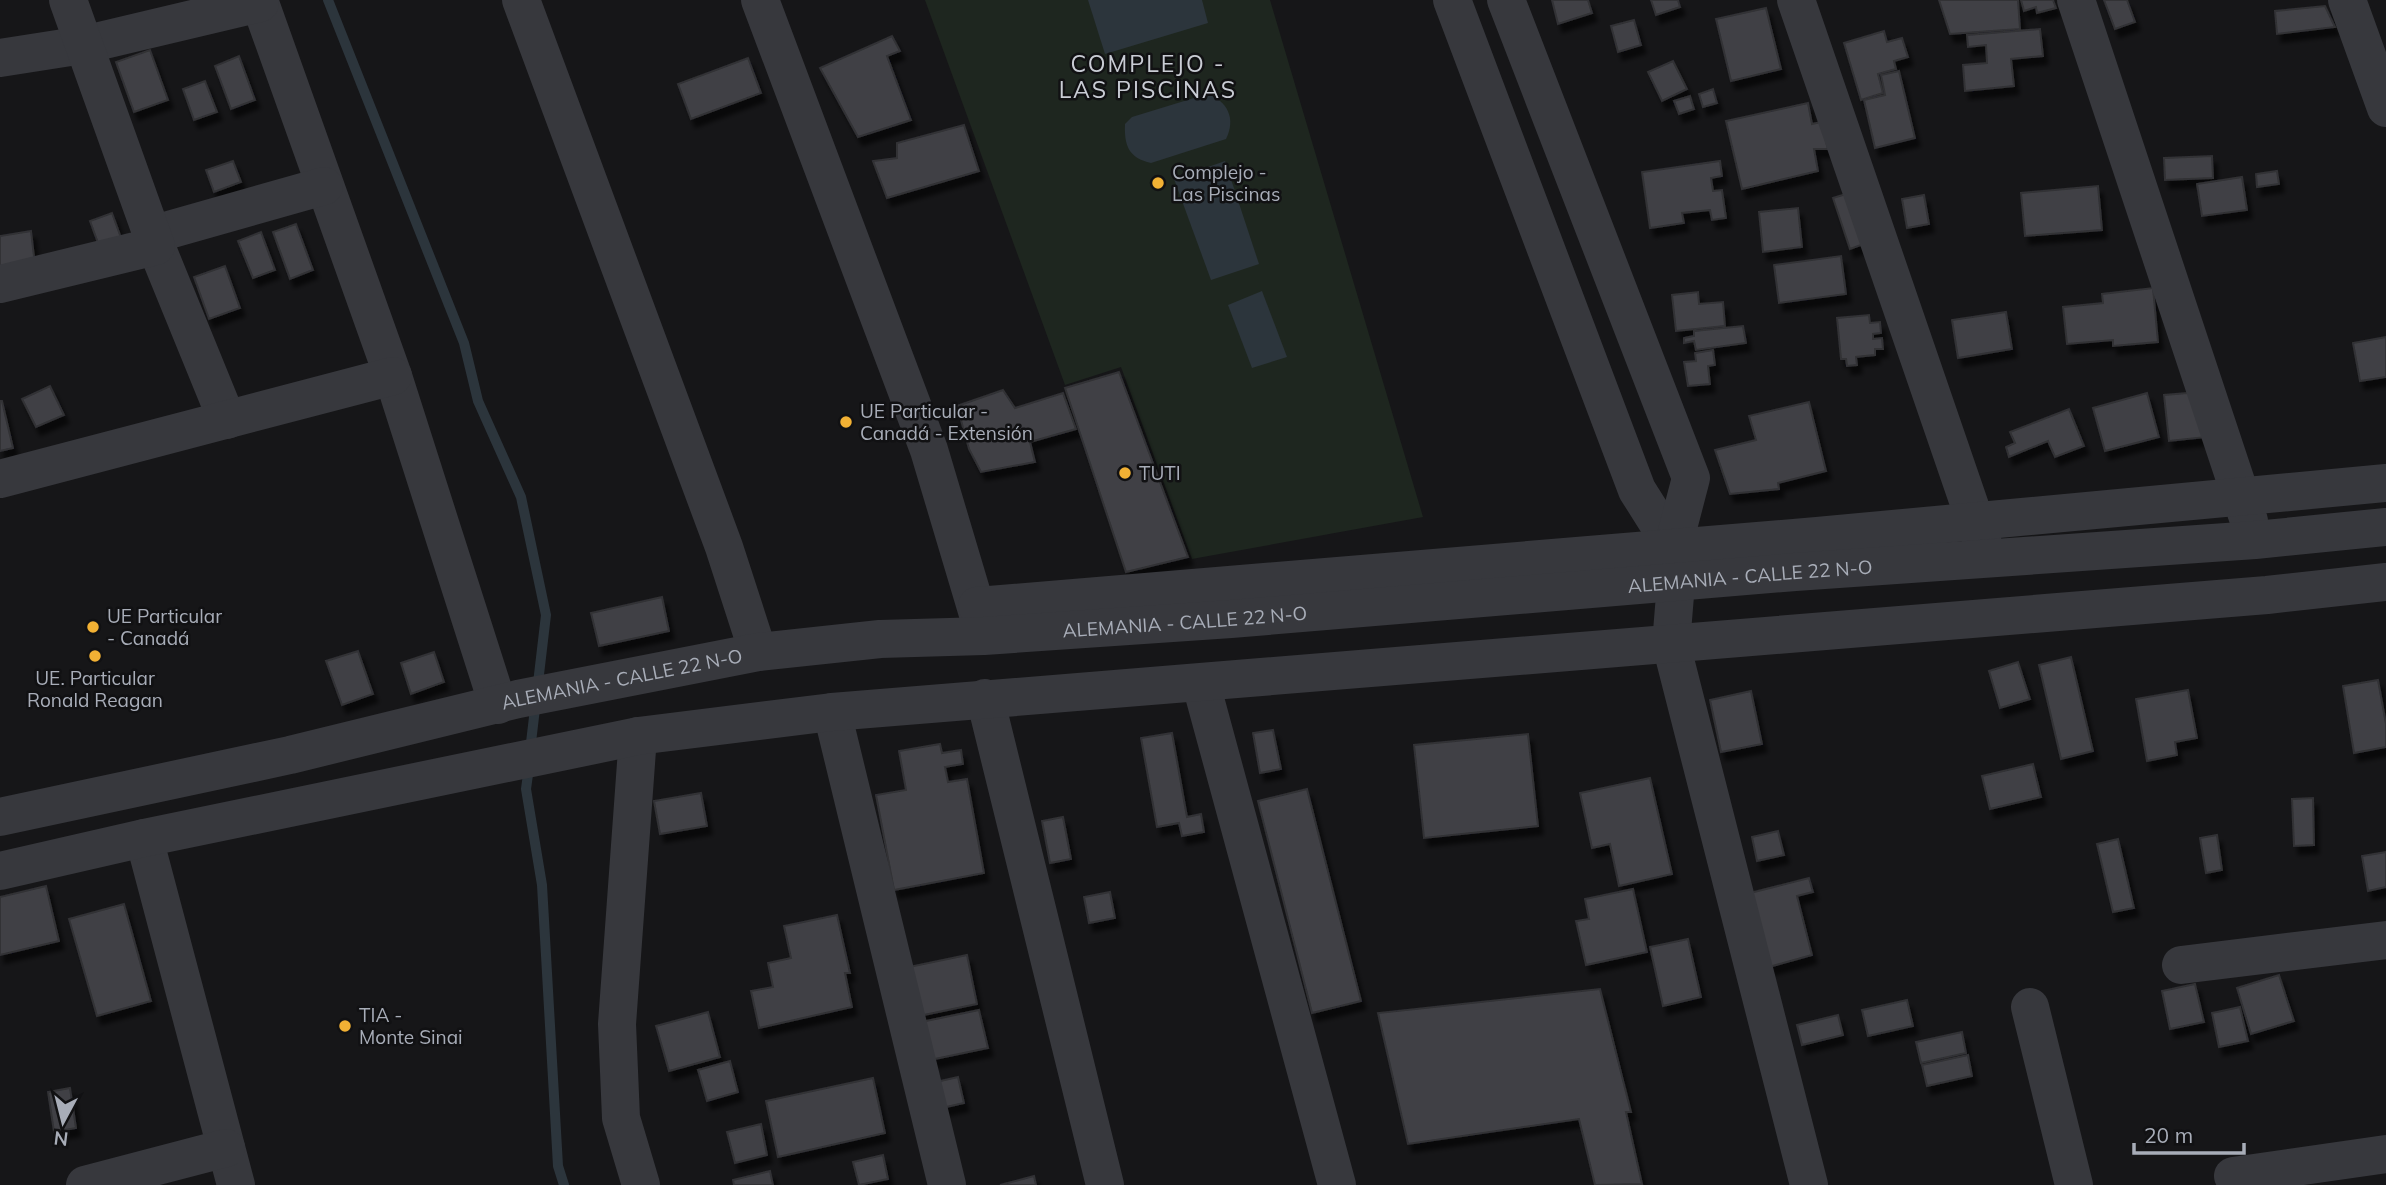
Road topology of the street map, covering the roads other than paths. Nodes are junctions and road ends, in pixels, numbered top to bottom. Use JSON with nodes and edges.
{"nodes":[{"id":1,"x":68,"y":0,"type":"edge"},
{"id":2,"x":520,"y":0,"type":"edge"},
{"id":3,"x":760,"y":0,"type":"edge"},
{"id":4,"x":1452,"y":0,"type":"edge"},
{"id":5,"x":1506,"y":0,"type":"edge"},
{"id":6,"x":1796,"y":0,"type":"edge"},
{"id":7,"x":2076,"y":0,"type":"edge"},
{"id":8,"x":2347,"y":0,"type":"edge"},
{"id":9,"x":260,"y":1,"type":"edge"},
{"id":10,"x":83,"y":45,"type":"junction"},
{"id":11,"x":0,"y":58,"type":"edge"},
{"id":12,"x":2386,"y":108,"type":"edge"},
{"id":13,"x":324,"y":186,"type":"junction"},
{"id":14,"x":153,"y":240,"type":"junction"},
{"id":15,"x":0,"y":284,"type":"edge"},
{"id":16,"x":393,"y":376,"type":"junction"},
{"id":17,"x":227,"y":420,"type":"junction"},
{"id":18,"x":0,"y":479,"type":"edge"},
{"id":19,"x":2386,"y":483,"type":"edge"},
{"id":20,"x":2242,"y":497,"type":"junction"},
{"id":21,"x":1976,"y":522,"type":"junction"},
{"id":22,"x":2386,"y":527,"type":"edge"},
{"id":23,"x":2255,"y":540,"type":"junction"},
{"id":24,"x":1987,"y":559,"type":"junction"},
{"id":25,"x":1675,"y":565,"type":"junction"},
{"id":26,"x":2386,"y":582,"type":"edge"},
{"id":27,"x":980,"y":622,"type":"junction"},
{"id":28,"x":1671,"y":644,"type":"junction"},
{"id":29,"x":758,"y":652,"type":"junction"},
{"id":30,"x":1201,"y":684,"type":"junction"},
{"id":31,"x":985,"y":698,"type":"junction"},
{"id":32,"x":508,"y":702,"type":"junction"},
{"id":33,"x":832,"y":712,"type":"junction"},
{"id":34,"x":624,"y":739,"type":"junction"},
{"id":35,"x":0,"y":817,"type":"edge"},
{"id":36,"x":144,"y":838,"type":"junction"},
{"id":37,"x":0,"y":871,"type":"edge"},
{"id":38,"x":2386,"y":940,"type":"edge"},
{"id":39,"x":2181,"y":965,"type":"dead end"},
{"id":40,"x":2030,"y":1007,"type":"dead end"},
{"id":41,"x":226,"y":1148,"type":"junction"},
{"id":42,"x":2386,"y":1154,"type":"edge"},
{"id":43,"x":2233,"y":1176,"type":"dead end"},
{"id":44,"x":85,"y":1185,"type":"edge"},
{"id":45,"x":236,"y":1185,"type":"edge"},
{"id":46,"x":641,"y":1185,"type":"edge"},
{"id":47,"x":947,"y":1185,"type":"edge"},
{"id":48,"x":1105,"y":1185,"type":"edge"},
{"id":49,"x":1337,"y":1185,"type":"edge"},
{"id":50,"x":1809,"y":1185,"type":"edge"},
{"id":51,"x":2074,"y":1185,"type":"edge"}],
"edges":[{"from":1,"to":10,"type":"street"},
{"from":2,"to":29,"type":"street"},
{"from":3,"to":27,"type":"street"},
{"from":4,"to":25,"type":"street"},
{"from":5,"to":25,"type":"street"},
{"from":6,"to":21,"type":"street"},
{"from":7,"to":20,"type":"street"},
{"from":8,"to":12,"type":"street"},
{"from":9,"to":10,"type":"street"},
{"from":9,"to":13,"type":"street"},
{"from":10,"to":11,"type":"street"},
{"from":10,"to":14,"type":"street"},
{"from":13,"to":14,"type":"street"},
{"from":13,"to":16,"type":"street"},
{"from":14,"to":15,"type":"street"},
{"from":14,"to":17,"type":"street"},
{"from":16,"to":17,"type":"street"},
{"from":16,"to":32,"type":"street"},
{"from":17,"to":18,"type":"street"},
{"from":19,"to":20,"type":"street"},
{"from":20,"to":21,"type":"street"},
{"from":20,"to":23,"type":"street"},
{"from":21,"to":24,"type":"street"},
{"from":21,"to":25,"type":"street"},
{"from":22,"to":23,"type":"street","name":"ALEMANIA - CALLE 22 N-O"},
{"from":23,"to":24,"type":"street","name":"ALEMANIA - CALLE 22 N-O"},
{"from":24,"to":25,"type":"street","name":"ALEMANIA - CALLE 22 N-O"},
{"from":25,"to":27,"type":"street","name":"ALEMANIA - CALLE 22 N-O"},
{"from":25,"to":28,"type":"street"},
{"from":26,"to":28,"type":"street"},
{"from":27,"to":29,"type":"street","name":"ALEMANIA - CALLE 22 N-O"},
{"from":28,"to":30,"type":"street"},
{"from":28,"to":50,"type":"street"},
{"from":29,"to":32,"type":"street","name":"ALEMANIA - CALLE 22 N-O"},
{"from":30,"to":31,"type":"street"},
{"from":30,"to":49,"type":"street"},
{"from":31,"to":33,"type":"street"},
{"from":31,"to":48,"type":"street"},
{"from":32,"to":35,"type":"street","name":"ALEMANIA - CALLE 22 N-O"},
{"from":33,"to":34,"type":"street"},
{"from":33,"to":47,"type":"street"},
{"from":34,"to":36,"type":"street"},
{"from":34,"to":46,"type":"street"},
{"from":36,"to":37,"type":"street"},
{"from":36,"to":41,"type":"street"},
{"from":38,"to":39,"type":"street"},
{"from":40,"to":51,"type":"street"},
{"from":41,"to":44,"type":"street"},
{"from":41,"to":45,"type":"street"},
{"from":42,"to":43,"type":"street"}]}
